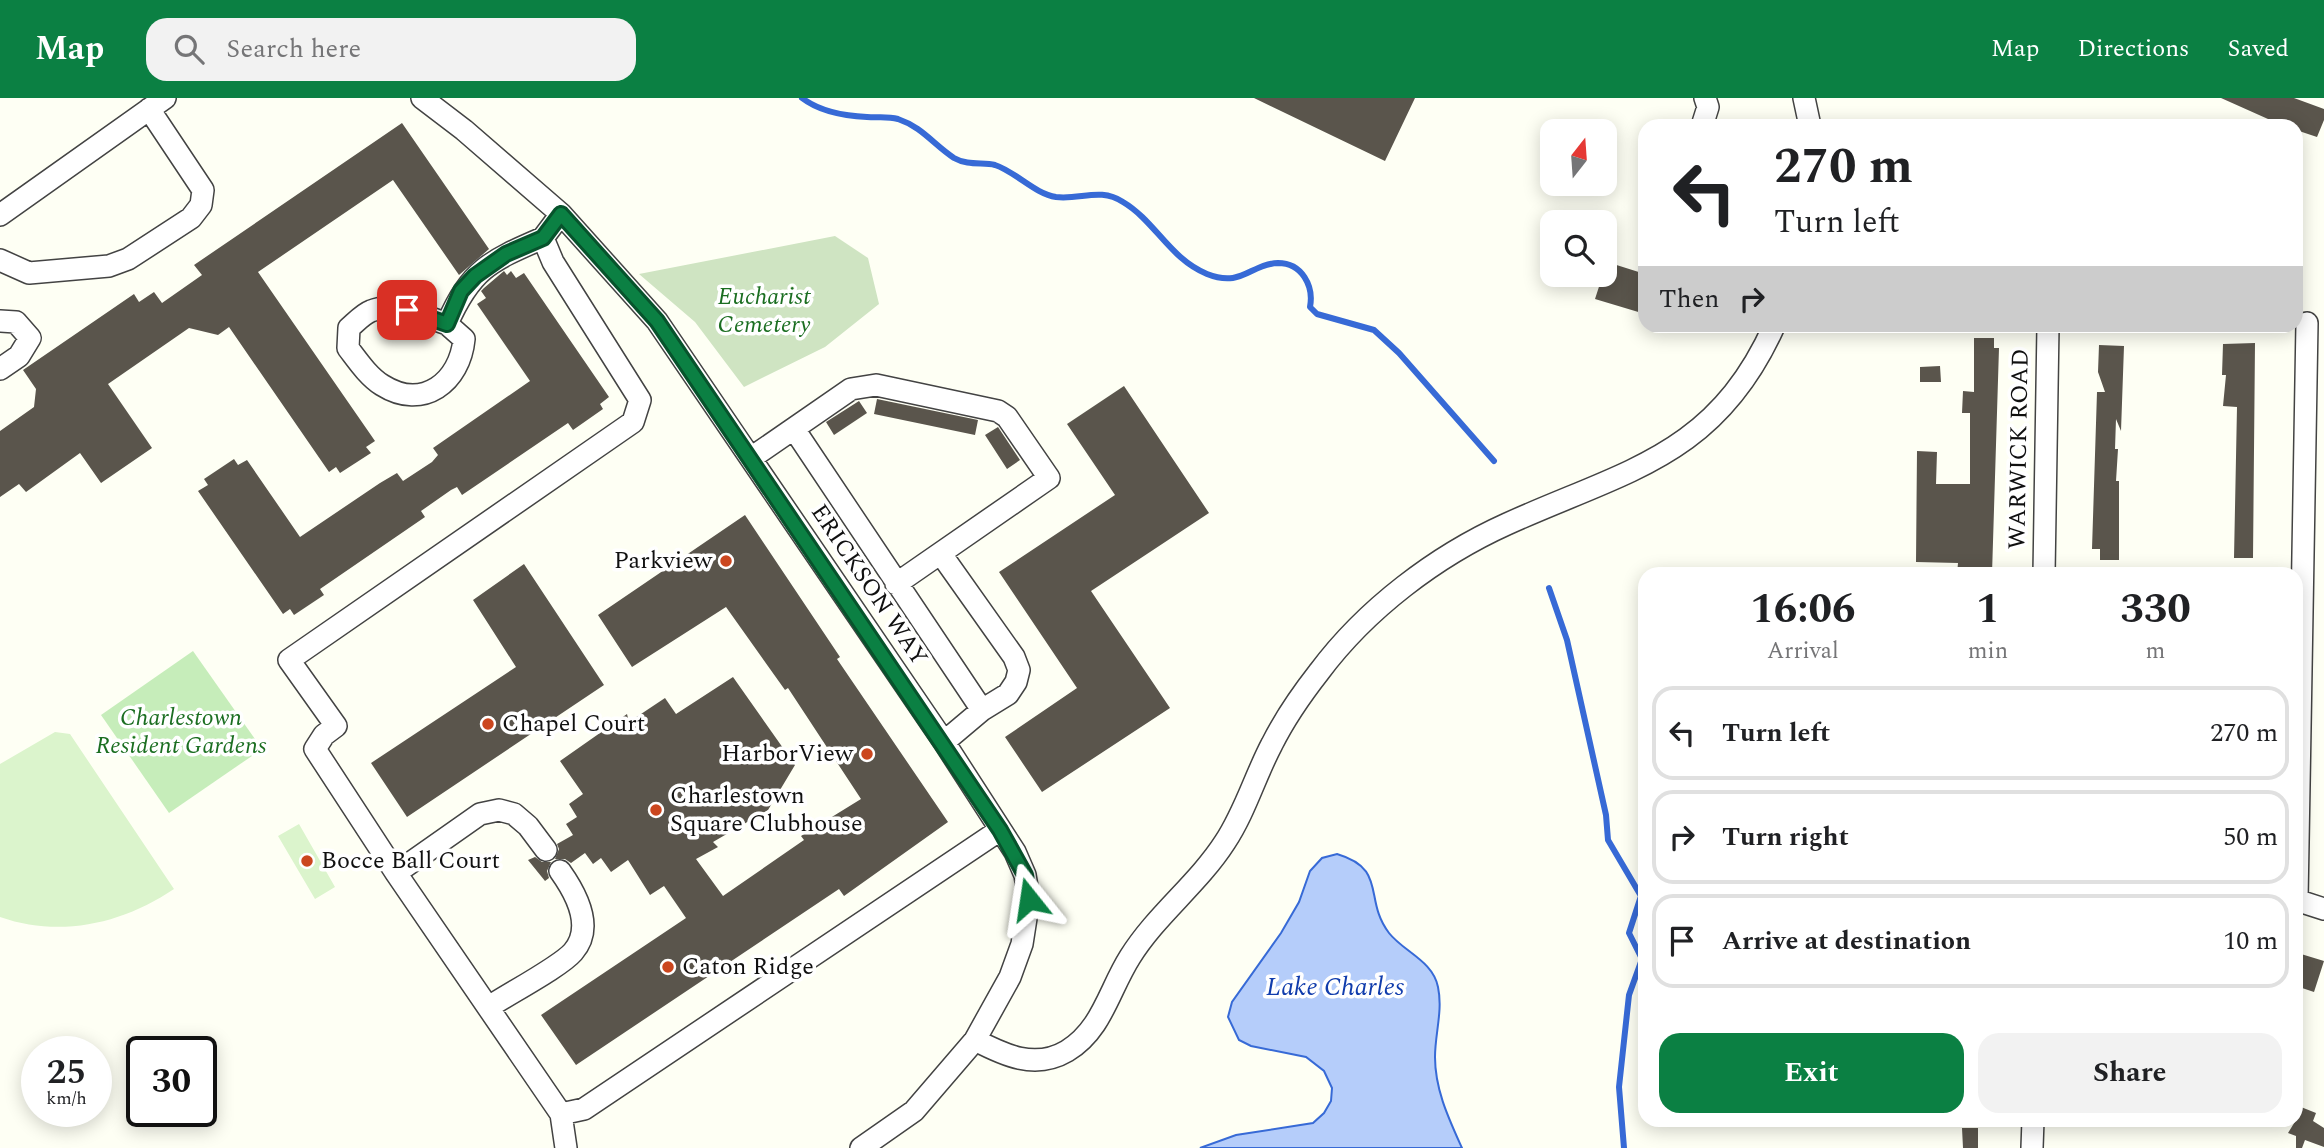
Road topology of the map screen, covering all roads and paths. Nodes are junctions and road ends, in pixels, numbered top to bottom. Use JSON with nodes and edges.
{"nodes":[{"id":1,"x":422,"y":98,"type":"edge"},
{"id":2,"x":1705,"y":98,"type":"edge"},
{"id":3,"x":1804,"y":98,"type":"edge"},
{"id":4,"x":157,"y":103,"type":"edge"},
{"id":5,"x":1704,"y":119,"type":"edge"},
{"id":6,"x":1808,"y":119,"type":"edge"},
{"id":7,"x":561,"y":214,"type":"junction"},
{"id":8,"x":0,"y":215,"type":"edge"},
{"id":9,"x":543,"y":238,"type":"junction"},
{"id":10,"x":0,"y":260,"type":"edge"},
{"id":11,"x":0,"y":321,"type":"edge"},
{"id":12,"x":2309,"y":323,"type":"edge"},
{"id":13,"x":447,"y":324,"type":"junction"},
{"id":14,"x":1770,"y":333,"type":"edge"},
{"id":15,"x":2048,"y":333,"type":"edge"},
{"id":16,"x":0,"y":369,"type":"edge"},
{"id":17,"x":794,"y":429,"type":"junction"},
{"id":18,"x":751,"y":458,"type":"junction"},
{"id":19,"x":941,"y":554,"type":"junction"},
{"id":20,"x":2044,"y":567,"type":"edge"},
{"id":21,"x":896,"y":584,"type":"junction"},
{"id":22,"x":2303,"y":589,"type":"edge"},
{"id":23,"x":982,"y":710,"type":"junction"},
{"id":24,"x":944,"y":742,"type":"junction"},
{"id":25,"x":1000,"y":830,"type":"junction"},
{"id":26,"x":545,"y":850,"type":"dead end"},
{"id":27,"x":560,"y":871,"type":"dead end"},
{"id":28,"x":396,"y":873,"type":"junction"},
{"id":29,"x":2303,"y":902,"type":"edge"},
{"id":30,"x":2324,"y":909,"type":"edge"},
{"id":31,"x":489,"y":1007,"type":"junction"},
{"id":32,"x":975,"y":1040,"type":"junction"},
{"id":33,"x":561,"y":1114,"type":"junction"},
{"id":34,"x":2033,"y":1127,"type":"edge"},
{"id":35,"x":566,"y":1148,"type":"edge"},
{"id":36,"x":861,"y":1148,"type":"edge"},
{"id":37,"x":2032,"y":1148,"type":"edge"}],
"edges":[{"from":1,"to":7,"type":"street","name":"ERICKSON WAY"},
{"from":2,"to":5,"type":"street"},
{"from":3,"to":6,"type":"street"},
{"from":4,"to":8,"type":"street"},
{"from":4,"to":10,"type":"street"},
{"from":7,"to":9,"type":"street"},
{"from":7,"to":18,"type":"street","name":"ERICKSON WAY"},
{"from":9,"to":13,"type":"street"},
{"from":9,"to":28,"type":"street"},
{"from":11,"to":16,"type":"street"},
{"from":12,"to":22,"type":"street"},
{"from":13,"to":13,"type":"street"},
{"from":14,"to":32,"type":"street"},
{"from":15,"to":20,"type":"street","name":"WARWICK ROAD"},
{"from":17,"to":18,"type":"street"},
{"from":17,"to":19,"type":"street"},
{"from":17,"to":21,"type":"street"},
{"from":18,"to":24,"type":"street","name":"ERICKSON WAY"},
{"from":19,"to":21,"type":"street"},
{"from":19,"to":23,"type":"street"},
{"from":21,"to":23,"type":"street"},
{"from":23,"to":24,"type":"street"},
{"from":24,"to":25,"type":"street","name":"ERICKSON WAY"},
{"from":25,"to":32,"type":"street","name":"ERICKSON WAY"},
{"from":25,"to":33,"type":"street"},
{"from":26,"to":28,"type":"street"},
{"from":27,"to":31,"type":"street"},
{"from":28,"to":31,"type":"street"},
{"from":29,"to":30,"type":"street"},
{"from":31,"to":33,"type":"street"},
{"from":32,"to":36,"type":"street","name":"ERICKSON WAY"},
{"from":33,"to":35,"type":"street"},
{"from":34,"to":37,"type":"street"}]}
